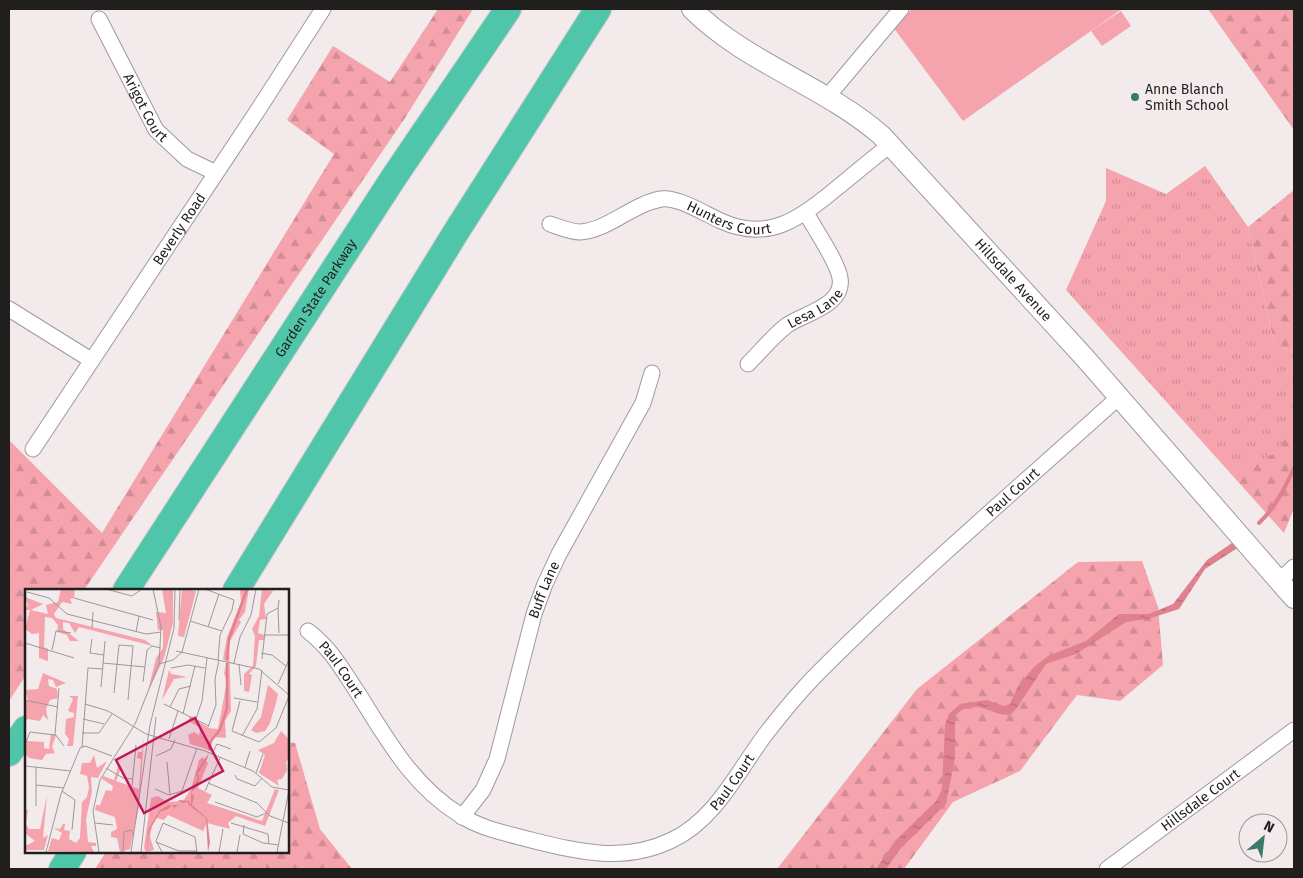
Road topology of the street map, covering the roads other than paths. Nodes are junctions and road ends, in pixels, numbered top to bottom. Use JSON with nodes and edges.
{"nodes":[{"id":1,"x":323,"y":9,"type":"edge"},
{"id":2,"x":508,"y":9,"type":"edge"},
{"id":3,"x":598,"y":9,"type":"edge"},
{"id":4,"x":692,"y":9,"type":"edge"},
{"id":5,"x":901,"y":9,"type":"edge"},
{"id":6,"x":99,"y":20,"type":"dead end"},
{"id":7,"x":828,"y":96,"type":"junction"},
{"id":8,"x":890,"y":145,"type":"junction"},
{"id":9,"x":216,"y":173,"type":"junction"},
{"id":10,"x":806,"y":213,"type":"junction"},
{"id":11,"x":550,"y":224,"type":"dead end"},
{"id":12,"x":9,"y":309,"type":"edge"},
{"id":13,"x":91,"y":360,"type":"junction"},
{"id":14,"x":748,"y":364,"type":"dead end"},
{"id":15,"x":652,"y":373,"type":"dead end"},
{"id":16,"x":1119,"y":397,"type":"junction"},
{"id":17,"x":32,"y":449,"type":"dead end"},
{"id":18,"x":1294,"y":567,"type":"edge"},
{"id":19,"x":1279,"y":581,"type":"junction"},
{"id":20,"x":127,"y":589,"type":"edge"},
{"id":21,"x":237,"y":589,"type":"edge"},
{"id":22,"x":1294,"y":598,"type":"edge"},
{"id":23,"x":308,"y":630,"type":"dead end"},
{"id":24,"x":25,"y":730,"type":"edge"},
{"id":25,"x":1294,"y":730,"type":"edge"},
{"id":26,"x":9,"y":753,"type":"edge"},
{"id":27,"x":462,"y":817,"type":"junction"},
{"id":28,"x":73,"y":853,"type":"edge"},
{"id":29,"x":62,"y":869,"type":"edge"},
{"id":30,"x":1108,"y":869,"type":"edge"}],
"edges":[{"from":1,"to":9,"type":"street","name":"Beverly Road"},
{"from":2,"to":20,"type":"highway","name":"Garden State Parkway"},
{"from":3,"to":21,"type":"highway"},
{"from":4,"to":7,"type":"street","name":"Hillsdale Avenue"},
{"from":5,"to":7,"type":"street"},
{"from":6,"to":9,"type":"street","name":"Arigot Court"},
{"from":7,"to":8,"type":"street","name":"Hillsdale Avenue"},
{"from":8,"to":10,"type":"street","name":"Hunters Court"},
{"from":8,"to":16,"type":"street","name":"Hillsdale Avenue"},
{"from":9,"to":13,"type":"street","name":"Beverly Road"},
{"from":10,"to":11,"type":"street","name":"Hunters Court"},
{"from":10,"to":14,"type":"street","name":"Lesa Lane"},
{"from":12,"to":13,"type":"street"},
{"from":13,"to":17,"type":"street","name":"Beverly Road"},
{"from":15,"to":27,"type":"street","name":"Buff Lane"},
{"from":16,"to":19,"type":"street","name":"Hillsdale Avenue"},
{"from":16,"to":27,"type":"street","name":"Paul Court"},
{"from":18,"to":19,"type":"street"},
{"from":19,"to":22,"type":"street","name":"Hillsdale Avenue"},
{"from":23,"to":27,"type":"street","name":"Paul Court"},
{"from":24,"to":26,"type":"highway"},
{"from":25,"to":30,"type":"street","name":"Hillsdale Court"},
{"from":28,"to":29,"type":"highway"}]}
